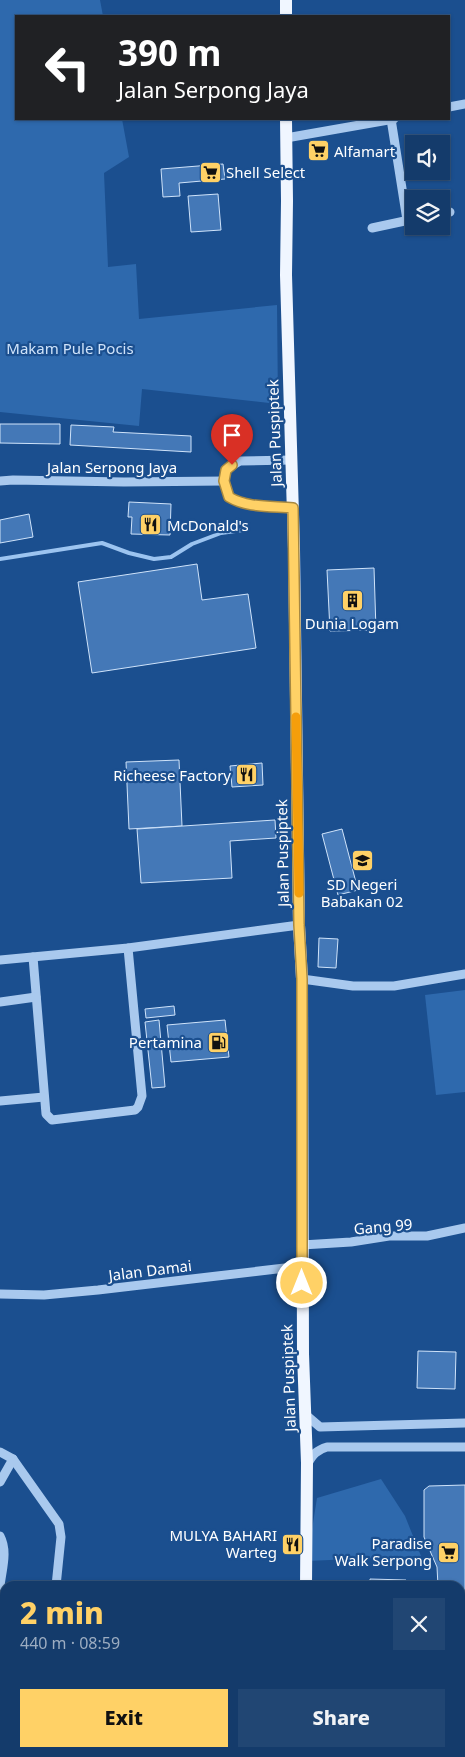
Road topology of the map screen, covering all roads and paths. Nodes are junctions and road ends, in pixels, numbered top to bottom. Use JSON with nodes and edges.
{"nodes":[{"id":1,"x":286,"y":0,"type":"edge"},
{"id":2,"x":286,"y":15,"type":"edge"},
{"id":3,"x":465,"y":104,"type":"edge"},
{"id":4,"x":450,"y":107,"type":"edge"},
{"id":5,"x":286,"y":120,"type":"edge"},
{"id":6,"x":387,"y":120,"type":"edge"},
{"id":7,"x":393,"y":120,"type":"edge"},
{"id":8,"x":286,"y":138,"type":"junction"},
{"id":9,"x":405,"y":190,"type":"edge"},
{"id":10,"x":405,"y":221,"type":"edge"},
{"id":11,"x":372,"y":228,"type":"dead end"},
{"id":12,"x":291,"y":460,"type":"junction"},
{"id":13,"x":0,"y":481,"type":"edge"},
{"id":14,"x":224,"y":481,"type":"junction"},
{"id":15,"x":293,"y":508,"type":"junction"},
{"id":16,"x":299,"y":925,"type":"junction"},
{"id":17,"x":128,"y":948,"type":"junction"},
{"id":18,"x":34,"y":957,"type":"junction"},
{"id":19,"x":0,"y":960,"type":"edge"},
{"id":20,"x":465,"y":974,"type":"edge"},
{"id":21,"x":302,"y":979,"type":"junction"},
{"id":22,"x":36,"y":998,"type":"junction"},
{"id":23,"x":0,"y":1002,"type":"edge"},
{"id":24,"x":44,"y":1097,"type":"junction"},
{"id":25,"x":0,"y":1101,"type":"edge"},
{"id":26,"x":465,"y":1228,"type":"edge"},
{"id":27,"x":302,"y":1244,"type":"junction"},
{"id":28,"x":302,"y":1266,"type":"junction"},
{"id":29,"x":0,"y":1294,"type":"edge"},
{"id":30,"x":306,"y":1415,"type":"junction"},
{"id":31,"x":465,"y":1422,"type":"edge"},
{"id":32,"x":465,"y":1447,"type":"edge"},
{"id":33,"x":0,"y":1452,"type":"edge"},
{"id":34,"x":13,"y":1459,"type":"junction"},
{"id":35,"x":308,"y":1464,"type":"junction"},
{"id":36,"x":0,"y":1482,"type":"edge"},
{"id":37,"x":0,"y":1536,"type":"edge"},
{"id":38,"x":1,"y":1581,"type":"edge"},
{"id":39,"x":56,"y":1581,"type":"edge"},
{"id":40,"x":306,"y":1581,"type":"edge"}],
"edges":[{"from":1,"to":2,"type":"main road"},
{"from":3,"to":4,"type":"street"},
{"from":5,"to":8,"type":"main road","name":"Jalan Puspiptek"},
{"from":6,"to":8,"type":"street"},
{"from":7,"to":9,"type":"street"},
{"from":8,"to":12,"type":"main road","name":"Jalan Puspiptek"},
{"from":10,"to":11,"type":"street"},
{"from":12,"to":14,"type":"street"},
{"from":12,"to":15,"type":"main road","name":"Jalan Puspiptek"},
{"from":13,"to":14,"type":"street","name":"Jalan Serpong Jaya"},
{"from":14,"to":15,"type":"street"},
{"from":15,"to":16,"type":"main road","name":"Jalan Puspiptek"},
{"from":16,"to":17,"type":"street"},
{"from":16,"to":21,"type":"main road","name":"Jalan Puspiptek"},
{"from":17,"to":18,"type":"street"},
{"from":17,"to":24,"type":"street"},
{"from":18,"to":19,"type":"street"},
{"from":18,"to":22,"type":"street"},
{"from":20,"to":21,"type":"street"},
{"from":21,"to":27,"type":"main road","name":"Jalan Puspiptek"},
{"from":22,"to":23,"type":"street"},
{"from":22,"to":24,"type":"street"},
{"from":24,"to":25,"type":"street"},
{"from":26,"to":27,"type":"street","name":"Gang 99"},
{"from":27,"to":28,"type":"main road","name":"Jalan Puspiptek"},
{"from":28,"to":29,"type":"street","name":"Jalan Damai"},
{"from":28,"to":30,"type":"main road","name":"Jalan Puspiptek"},
{"from":30,"to":31,"type":"street"},
{"from":30,"to":35,"type":"main road","name":"Jalan Puspiptek"},
{"from":32,"to":35,"type":"street"},
{"from":33,"to":34,"type":"street"},
{"from":34,"to":36,"type":"street"},
{"from":34,"to":39,"type":"street"},
{"from":35,"to":40,"type":"main road","name":"Jalan Puspiptek"},
{"from":37,"to":38,"type":"street"}]}
